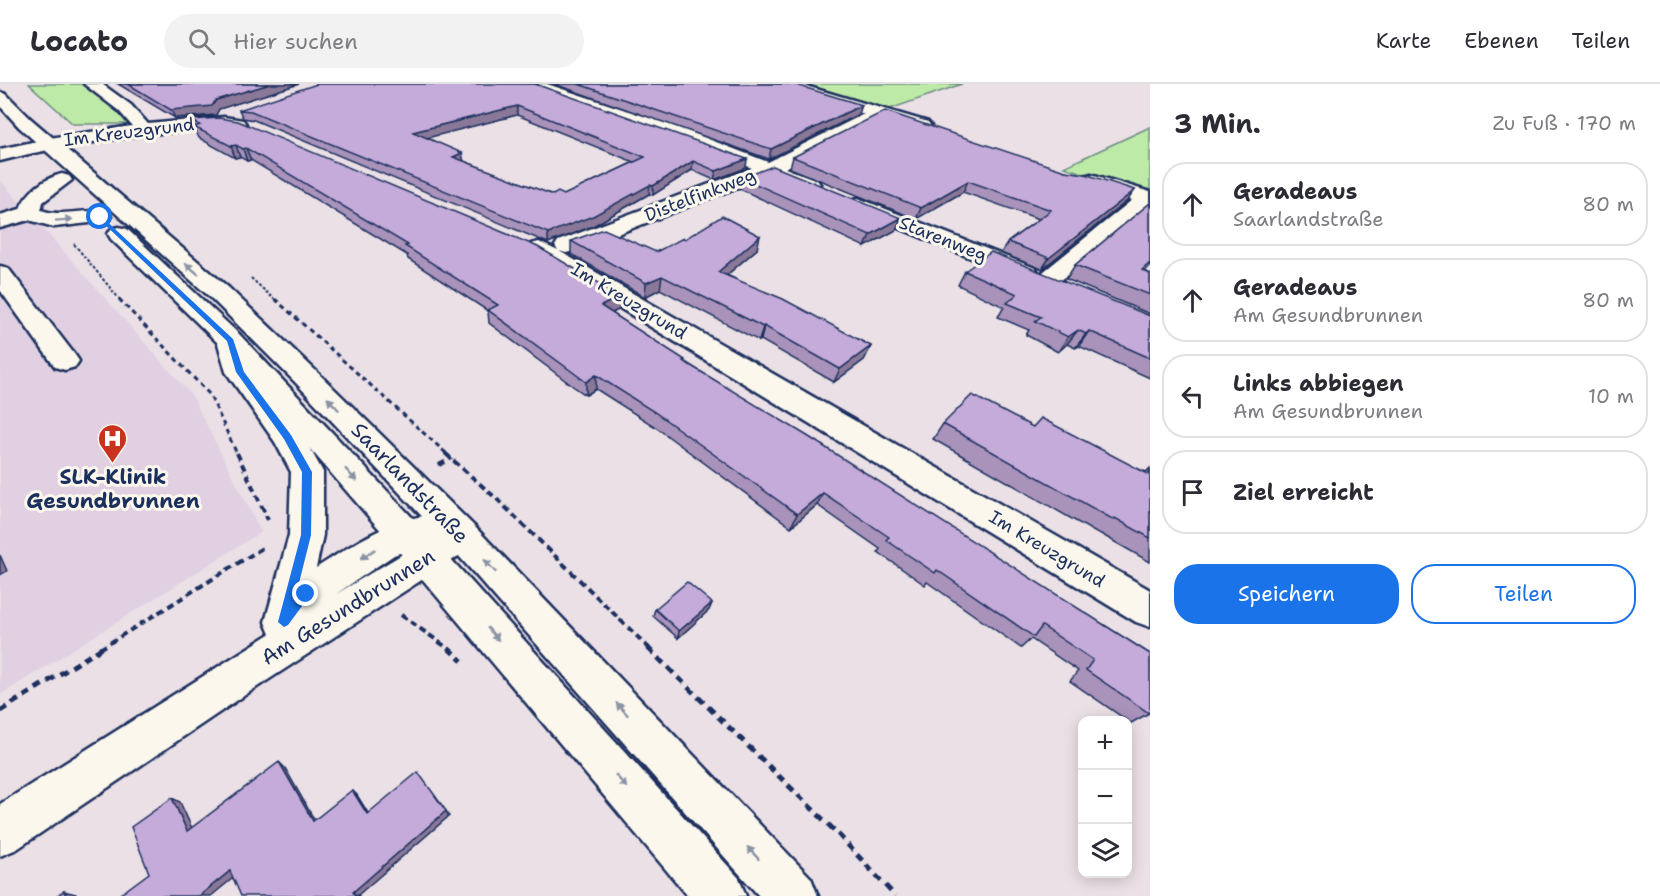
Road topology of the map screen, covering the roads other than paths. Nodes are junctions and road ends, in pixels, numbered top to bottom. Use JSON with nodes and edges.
{"nodes":[{"id":1,"x":92,"y":84,"type":"edge"},
{"id":2,"x":532,"y":84,"type":"edge"},
{"id":3,"x":783,"y":84,"type":"edge"},
{"id":4,"x":600,"y":87,"type":"edge"},
{"id":5,"x":0,"y":97,"type":"edge"},
{"id":6,"x":573,"y":97,"type":"junction"},
{"id":7,"x":880,"y":112,"type":"junction"},
{"id":8,"x":252,"y":119,"type":"edge"},
{"id":9,"x":0,"y":120,"type":"edge"},
{"id":10,"x":143,"y":128,"type":"junction"},
{"id":11,"x":936,"y":130,"type":"edge"},
{"id":12,"x":38,"y":145,"type":"junction"},
{"id":13,"x":0,"y":155,"type":"edge"},
{"id":14,"x":770,"y":168,"type":"junction"},
{"id":15,"x":1069,"y":173,"type":"edge"},
{"id":16,"x":62,"y":180,"type":"junction"},
{"id":17,"x":1149,"y":198,"type":"edge"},
{"id":18,"x":29,"y":213,"type":"junction"},
{"id":19,"x":100,"y":217,"type":"junction"},
{"id":20,"x":0,"y":222,"type":"edge"},
{"id":21,"x":515,"y":239,"type":"edge"},
{"id":22,"x":548,"y":253,"type":"junction"},
{"id":23,"x":0,"y":273,"type":"edge"},
{"id":24,"x":1046,"y":281,"type":"junction"},
{"id":25,"x":1067,"y":290,"type":"edge"},
{"id":26,"x":8,"y":298,"type":"edge"},
{"id":27,"x":230,"y":340,"type":"junction"},
{"id":28,"x":65,"y":361,"type":"dead end"},
{"id":29,"x":462,"y":536,"type":"junction"},
{"id":30,"x":416,"y":546,"type":"junction"},
{"id":31,"x":1150,"y":610,"type":"edge"},
{"id":32,"x":284,"y":622,"type":"junction"},
{"id":33,"x":239,"y":675,"type":"junction"},
{"id":34,"x":0,"y":832,"type":"edge"},
{"id":35,"x":721,"y":896,"type":"edge"},
{"id":36,"x":793,"y":896,"type":"edge"}],
"edges":[{"from":1,"to":10,"type":"street"},
{"from":2,"to":6,"type":"street","name":"Starenweg"},
{"from":3,"to":7,"type":"street"},
{"from":4,"to":6,"type":"street"},
{"from":5,"to":12,"type":"street","name":"Saarlandstraße"},
{"from":6,"to":14,"type":"street","name":"Starenweg"},
{"from":7,"to":11,"type":"street"},
{"from":7,"to":14,"type":"street","name":"Distelfinkweg"},
{"from":8,"to":10,"type":"street","name":"Im Kreuzgrund"},
{"from":9,"to":12,"type":"street","name":"Saarlandstraße"},
{"from":10,"to":12,"type":"street","name":"Im Kreuzgrund"},
{"from":12,"to":13,"type":"street","name":"Im Kreuzgrund"},
{"from":12,"to":16,"type":"street","name":"Saarlandstraße"},
{"from":29,"to":12,"type":"street","name":"Saarlandstraße","one_way":true},
{"from":14,"to":22,"type":"street","name":"Distelfinkweg"},
{"from":14,"to":24,"type":"street","name":"Starenweg"},
{"from":15,"to":17,"type":"street"},
{"from":16,"to":18,"type":"street"},
{"from":16,"to":19,"type":"street","name":"Saarlandstraße"},
{"from":17,"to":24,"type":"street"},
{"from":18,"to":19,"type":"street","one_way":true},
{"from":18,"to":20,"type":"street"},
{"from":19,"to":27,"type":"street","name":"Saarlandstraße"},
{"from":21,"to":22,"type":"street","name":"Im Kreuzgrund"},
{"from":22,"to":31,"type":"street","name":"Im Kreuzgrund"},
{"from":23,"to":26,"type":"street"},
{"from":24,"to":25,"type":"street","name":"Starenweg"},
{"from":26,"to":28,"type":"street"},
{"from":27,"to":30,"type":"street","name":"Saarlandstraße","one_way":true},
{"from":27,"to":32,"type":"street","name":"Am Gesundbrunnen"},
{"from":29,"to":30,"type":"street","name":"Am Gesundbrunnen"},
{"from":36,"to":29,"type":"street","name":"Saarlandstraße","one_way":true},
{"from":30,"to":32,"type":"street","name":"Am Gesundbrunnen","one_way":true},
{"from":30,"to":33,"type":"street","name":"Am Gesundbrunnen"},
{"from":30,"to":35,"type":"street","name":"Saarlandstraße","one_way":true},
{"from":32,"to":33,"type":"street","name":"Am Gesundbrunnen"},
{"from":33,"to":34,"type":"street","name":"Am Gesundbrunnen"}]}
